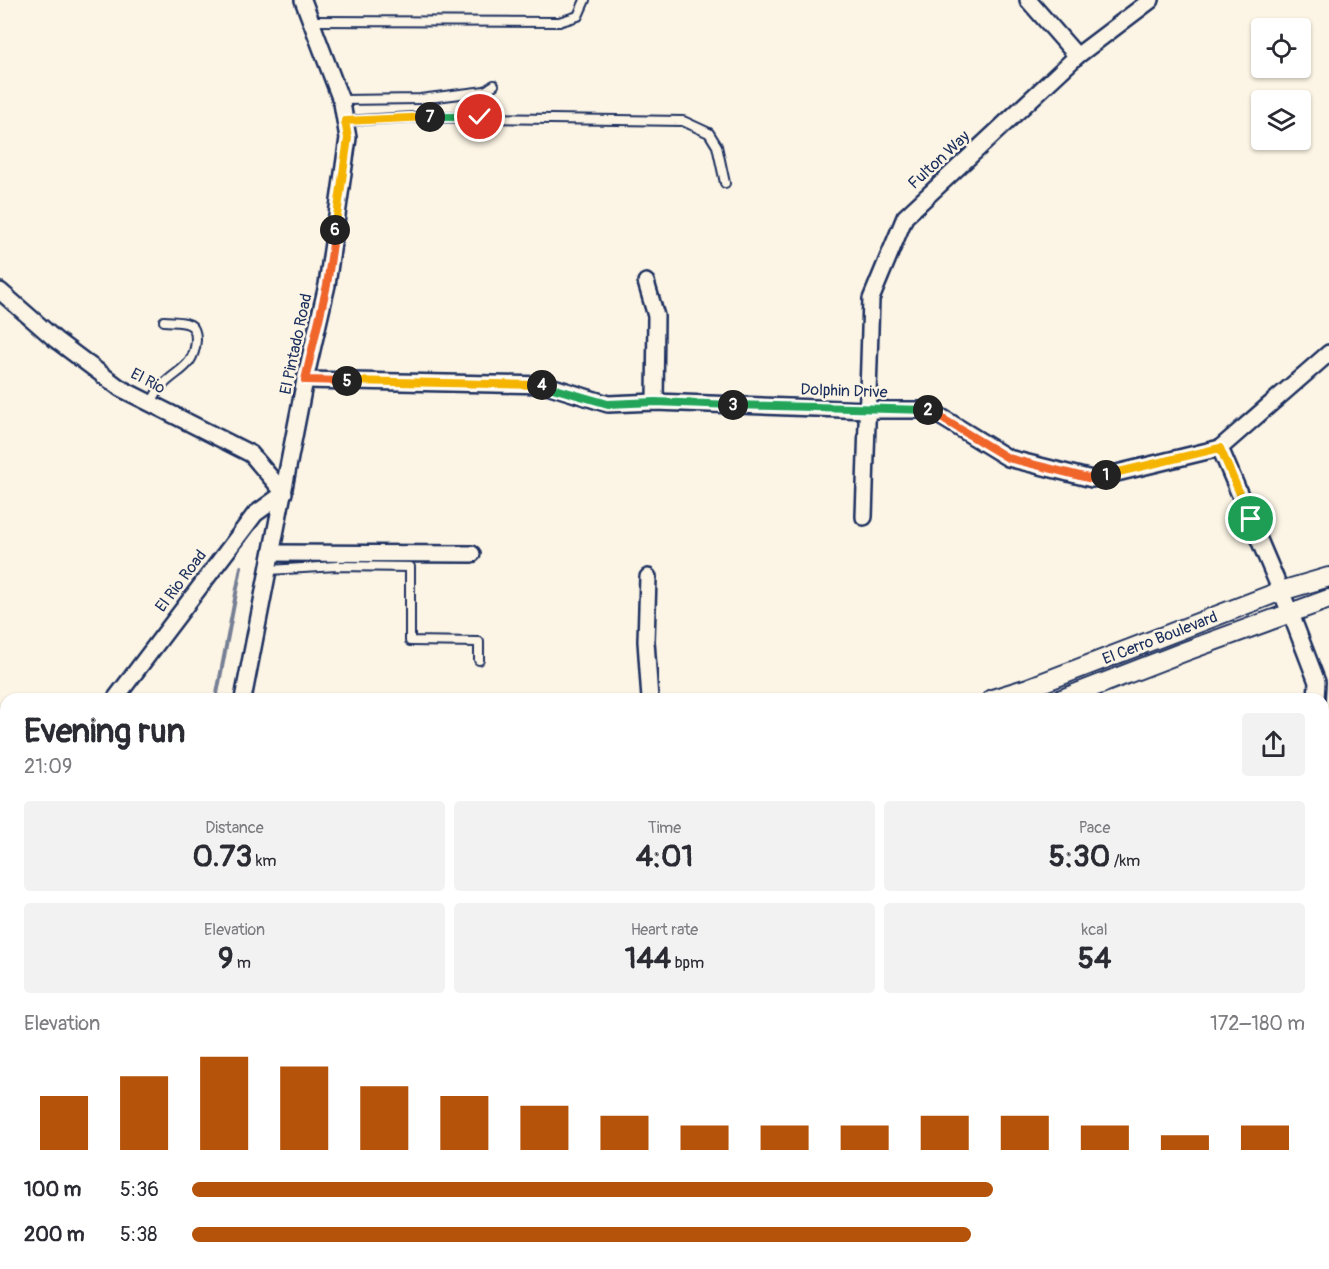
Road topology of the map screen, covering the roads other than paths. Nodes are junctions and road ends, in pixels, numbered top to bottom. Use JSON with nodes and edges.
{"nodes":[{"id":1,"x":303,"y":0,"type":"edge"},
{"id":2,"x":585,"y":0,"type":"edge"},
{"id":3,"x":1028,"y":0,"type":"edge"},
{"id":4,"x":1151,"y":0,"type":"edge"},
{"id":5,"x":311,"y":21,"type":"junction"},
{"id":6,"x":1077,"y":56,"type":"junction"},
{"id":7,"x":494,"y":85,"type":"dead end"},
{"id":8,"x":342,"y":100,"type":"junction"},
{"id":9,"x":345,"y":121,"type":"junction"},
{"id":10,"x":725,"y":183,"type":"dead end"},
{"id":11,"x":646,"y":282,"type":"dead end"},
{"id":12,"x":0,"y":291,"type":"edge"},
{"id":13,"x":164,"y":321,"type":"dead end"},
{"id":14,"x":1329,"y":353,"type":"edge"},
{"id":15,"x":305,"y":380,"type":"junction"},
{"id":16,"x":655,"y":402,"type":"junction"},
{"id":17,"x":152,"y":404,"type":"junction"},
{"id":18,"x":868,"y":410,"type":"junction"},
{"id":19,"x":1220,"y":448,"type":"junction"},
{"id":20,"x":284,"y":493,"type":"junction"},
{"id":21,"x":864,"y":517,"type":"dead end"},
{"id":22,"x":272,"y":553,"type":"junction"},
{"id":23,"x":471,"y":554,"type":"dead end"},
{"id":24,"x":269,"y":570,"type":"junction"},
{"id":25,"x":648,"y":577,"type":"dead end"},
{"id":26,"x":1329,"y":577,"type":"edge"},
{"id":27,"x":1281,"y":591,"type":"junction"},
{"id":28,"x":1329,"y":599,"type":"edge"},
{"id":29,"x":1290,"y":612,"type":"junction"},
{"id":30,"x":479,"y":660,"type":"dead end"},
{"id":31,"x":120,"y":693,"type":"edge"},
{"id":32,"x":244,"y":693,"type":"edge"},
{"id":33,"x":650,"y":693,"type":"edge"},
{"id":34,"x":1012,"y":693,"type":"edge"},
{"id":35,"x":1078,"y":693,"type":"edge"},
{"id":36,"x":1316,"y":693,"type":"edge"}],
"edges":[{"from":1,"to":5,"type":"street","name":"El Pintado Road"},
{"from":2,"to":5,"type":"lane"},
{"from":3,"to":6,"type":"street"},
{"from":4,"to":6,"type":"street","name":"Fulton Way"},
{"from":5,"to":8,"type":"street","name":"El Pintado Road"},
{"from":6,"to":18,"type":"street","name":"Fulton Way"},
{"from":7,"to":8,"type":"lane"},
{"from":8,"to":9,"type":"street","name":"El Pintado Road"},
{"from":9,"to":10,"type":"lane"},
{"from":9,"to":15,"type":"street","name":"El Pintado Road"},
{"from":11,"to":16,"type":"street"},
{"from":12,"to":17,"type":"street","name":"El Rio"},
{"from":13,"to":17,"type":"lane"},
{"from":14,"to":19,"type":"street","name":"Dolphin Drive"},
{"from":15,"to":16,"type":"street","name":"Dolphin Drive"},
{"from":15,"to":20,"type":"street","name":"El Pintado Road"},
{"from":16,"to":18,"type":"street","name":"Dolphin Drive"},
{"from":17,"to":20,"type":"street","name":"El Rio"},
{"from":18,"to":19,"type":"street","name":"Dolphin Drive"},
{"from":18,"to":21,"type":"street","name":"Fulton Way"},
{"from":19,"to":27,"type":"street"},
{"from":20,"to":22,"type":"street","name":"El Pintado Road"},
{"from":20,"to":31,"type":"street","name":"El Rio Road"},
{"from":22,"to":23,"type":"street"},
{"from":22,"to":24,"type":"street","name":"El Pintado Road"},
{"from":24,"to":30,"type":"lane"},
{"from":24,"to":32,"type":"street","name":"El Pintado Road"},
{"from":25,"to":33,"type":"street"},
{"from":26,"to":27,"type":"street","name":"El Cerro Boulevard"},
{"from":27,"to":29,"type":"street"},
{"from":27,"to":34,"type":"street","name":"El Cerro Boulevard"},
{"from":28,"to":29,"type":"street","name":"El Cerro Boulevard"},
{"from":29,"to":35,"type":"street","name":"El Cerro Boulevard"},
{"from":29,"to":36,"type":"street"}]}
